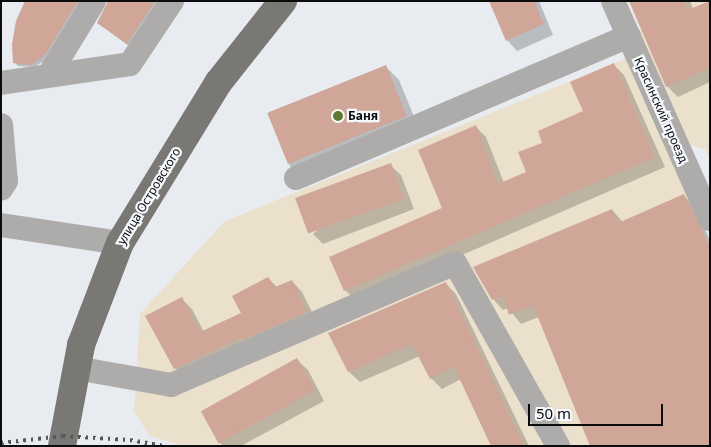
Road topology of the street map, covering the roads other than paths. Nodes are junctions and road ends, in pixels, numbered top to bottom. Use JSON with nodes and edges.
{"nodes":[{"id":1,"x":94,"y":1,"type":"edge"},
{"id":2,"x":172,"y":1,"type":"edge"},
{"id":3,"x":283,"y":1,"type":"edge"},
{"id":4,"x":613,"y":1,"type":"edge"},
{"id":5,"x":628,"y":36,"type":"junction"},
{"id":6,"x":49,"y":75,"type":"junction"},
{"id":7,"x":1,"y":83,"type":"edge"},
{"id":8,"x":1,"y":125,"type":"edge"},
{"id":9,"x":296,"y":178,"type":"dead end"},
{"id":10,"x":1,"y":189,"type":"edge"},
{"id":11,"x":710,"y":219,"type":"edge"},
{"id":12,"x":1,"y":225,"type":"edge"},
{"id":13,"x":120,"y":243,"type":"junction"},
{"id":14,"x":76,"y":368,"type":"junction"},
{"id":15,"x":62,"y":446,"type":"edge"},
{"id":16,"x":558,"y":446,"type":"edge"}],
"edges":[{"from":1,"to":6,"type":"lane"},
{"from":2,"to":6,"type":"lane"},
{"from":3,"to":13,"type":"main road","name":"улица Островского"},
{"from":4,"to":5,"type":"lane","name":"Красинский проезд"},
{"from":5,"to":9,"type":"lane"},
{"from":5,"to":11,"type":"lane","name":"Красинский проезд"},
{"from":6,"to":7,"type":"lane"},
{"from":8,"to":10,"type":"lane"},
{"from":12,"to":13,"type":"lane"},
{"from":13,"to":14,"type":"main road","name":"улица Островского"},
{"from":14,"to":15,"type":"main road","name":"улица Островского"},
{"from":14,"to":16,"type":"lane"}]}
